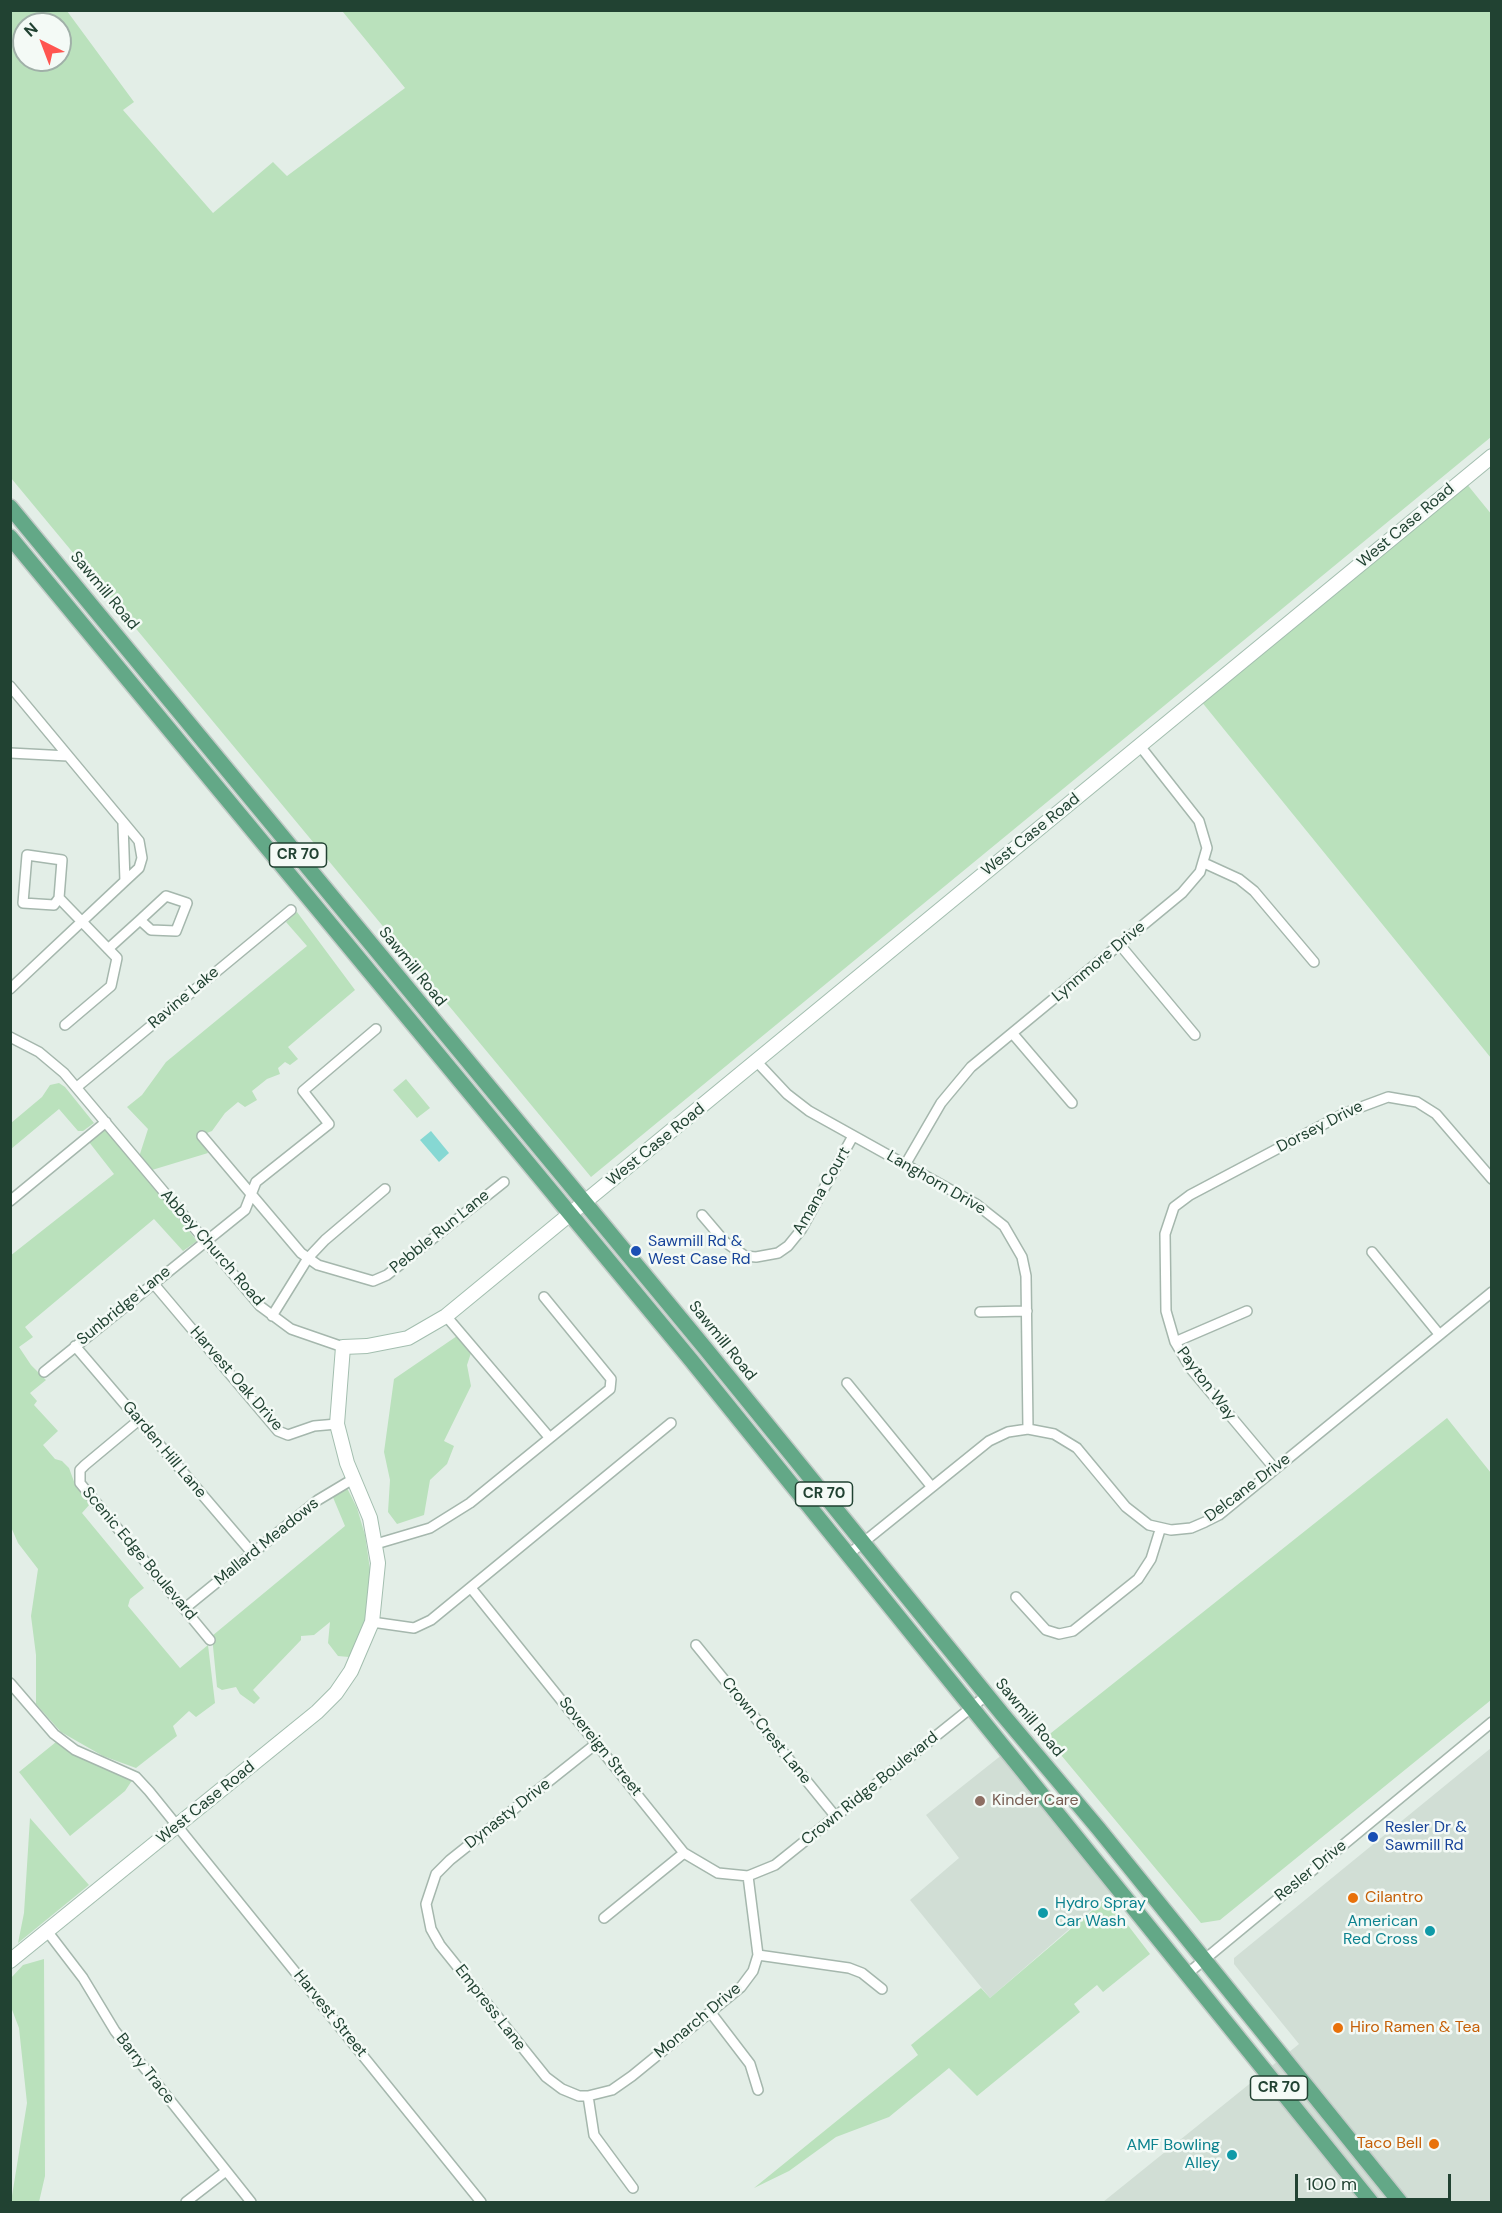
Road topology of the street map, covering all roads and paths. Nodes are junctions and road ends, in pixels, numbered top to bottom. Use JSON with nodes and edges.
{"nodes":[{"id":1,"x":1491,"y":456,"type":"edge"},
{"id":2,"x":10,"y":507,"type":"edge"},
{"id":3,"x":10,"y":537,"type":"edge"},
{"id":4,"x":10,"y":686,"type":"edge"},
{"id":5,"x":1140,"y":746,"type":"junction"},
{"id":6,"x":10,"y":753,"type":"edge"},
{"id":7,"x":68,"y":756,"type":"junction"},
{"id":8,"x":123,"y":822,"type":"junction"},
{"id":9,"x":1204,"y":863,"type":"junction"},
{"id":10,"x":125,"y":882,"type":"junction"},
{"id":11,"x":59,"y":898,"type":"junction"},
{"id":12,"x":291,"y":910,"type":"dead end"},
{"id":13,"x":140,"y":920,"type":"junction"},
{"id":14,"x":83,"y":921,"type":"junction"},
{"id":15,"x":1120,"y":945,"type":"junction"},
{"id":16,"x":108,"y":949,"type":"junction"},
{"id":17,"x":1314,"y":962,"type":"dead end"},
{"id":18,"x":10,"y":989,"type":"edge"},
{"id":19,"x":65,"y":1025,"type":"dead end"},
{"id":20,"x":376,"y":1029,"type":"dead end"},
{"id":21,"x":1013,"y":1034,"type":"junction"},
{"id":22,"x":1195,"y":1035,"type":"dead end"},
{"id":23,"x":10,"y":1037,"type":"edge"},
{"id":24,"x":757,"y":1062,"type":"junction"},
{"id":25,"x":77,"y":1087,"type":"junction"},
{"id":26,"x":1072,"y":1103,"type":"dead end"},
{"id":27,"x":106,"y":1122,"type":"junction"},
{"id":28,"x":202,"y":1136,"type":"dead end"},
{"id":29,"x":853,"y":1136,"type":"junction"},
{"id":30,"x":905,"y":1165,"type":"junction"},
{"id":31,"x":1491,"y":1179,"type":"edge"},
{"id":32,"x":504,"y":1182,"type":"dead end"},
{"id":33,"x":385,"y":1189,"type":"dead end"},
{"id":34,"x":250,"y":1193,"type":"junction"},
{"id":35,"x":10,"y":1201,"type":"edge"},
{"id":36,"x":585,"y":1203,"type":"junction"},
{"id":37,"x":570,"y":1215,"type":"junction"},
{"id":38,"x":702,"y":1215,"type":"dead end"},
{"id":39,"x":205,"y":1242,"type":"junction"},
{"id":40,"x":1165,"y":1250,"type":"joint"},
{"id":41,"x":1372,"y":1252,"type":"dead end"},
{"id":42,"x":308,"y":1258,"type":"junction"},
{"id":43,"x":153,"y":1283,"type":"junction"},
{"id":44,"x":1491,"y":1292,"type":"edge"},
{"id":45,"x":543,"y":1297,"type":"dead end"},
{"id":46,"x":1027,"y":1311,"type":"junction"},
{"id":47,"x":1247,"y":1311,"type":"dead end"},
{"id":48,"x":980,"y":1312,"type":"dead end"},
{"id":49,"x":272,"y":1316,"type":"junction"},
{"id":50,"x":446,"y":1316,"type":"junction"},
{"id":51,"x":1439,"y":1334,"type":"junction"},
{"id":52,"x":1175,"y":1342,"type":"junction"},
{"id":53,"x":75,"y":1346,"type":"junction"},
{"id":54,"x":343,"y":1347,"type":"junction"},
{"id":55,"x":44,"y":1372,"type":"dead end"},
{"id":56,"x":846,"y":1383,"type":"dead end"},
{"id":57,"x":139,"y":1420,"type":"junction"},
{"id":58,"x":671,"y":1423,"type":"dead end"},
{"id":59,"x":337,"y":1424,"type":"junction"},
{"id":60,"x":1028,"y":1429,"type":"junction"},
{"id":61,"x":549,"y":1437,"type":"junction"},
{"id":62,"x":1275,"y":1469,"type":"junction"},
{"id":63,"x":353,"y":1479,"type":"junction"},
{"id":64,"x":931,"y":1486,"type":"junction"},
{"id":65,"x":1160,"y":1530,"type":"junction"},
{"id":66,"x":863,"y":1542,"type":"junction"},
{"id":67,"x":376,"y":1544,"type":"junction"},
{"id":68,"x":253,"y":1554,"type":"junction"},
{"id":69,"x":849,"y":1554,"type":"junction"},
{"id":70,"x":471,"y":1588,"type":"junction"},
{"id":71,"x":1016,"y":1598,"type":"dead end"},
{"id":72,"x":184,"y":1609,"type":"junction"},
{"id":73,"x":372,"y":1622,"type":"junction"},
{"id":74,"x":210,"y":1640,"type":"dead end"},
{"id":75,"x":696,"y":1645,"type":"dead end"},
{"id":76,"x":10,"y":1683,"type":"edge"},
{"id":77,"x":987,"y":1695,"type":"junction"},
{"id":78,"x":972,"y":1706,"type":"junction"},
{"id":79,"x":1491,"y":1722,"type":"edge"},
{"id":80,"x":597,"y":1743,"type":"junction"},
{"id":81,"x":836,"y":1817,"type":"junction"},
{"id":82,"x":178,"y":1827,"type":"junction"},
{"id":83,"x":684,"y":1853,"type":"junction"},
{"id":84,"x":748,"y":1876,"type":"junction"},
{"id":85,"x":428,"y":1893,"type":"joint"},
{"id":86,"x":604,"y":1918,"type":"dead end"},
{"id":87,"x":46,"y":1931,"type":"junction"},
{"id":88,"x":758,"y":1955,"type":"junction"},
{"id":89,"x":1204,"y":1959,"type":"junction"},
{"id":90,"x":10,"y":1961,"type":"edge"},
{"id":91,"x":1187,"y":1974,"type":"junction"},
{"id":92,"x":882,"y":1989,"type":"dead end"},
{"id":93,"x":711,"y":2013,"type":"junction"},
{"id":94,"x":758,"y":2090,"type":"dead end"},
{"id":95,"x":588,"y":2096,"type":"junction"},
{"id":96,"x":226,"y":2171,"type":"junction"},
{"id":97,"x":633,"y":2188,"type":"dead end"},
{"id":98,"x":186,"y":2202,"type":"edge"},
{"id":99,"x":251,"y":2202,"type":"edge"},
{"id":100,"x":481,"y":2202,"type":"edge"},
{"id":101,"x":1371,"y":2202,"type":"edge"},
{"id":102,"x":1400,"y":2202,"type":"edge"}],
"edges":[{"from":1,"to":5,"type":"main road","name":"West Case Road"},
{"from":2,"to":36,"type":"main road","name":"Sawmill Road","number":"CR 70"},
{"from":3,"to":37,"type":"main road","number":"CR 70"},
{"from":4,"to":7,"type":"street"},
{"from":5,"to":9,"type":"street"},
{"from":5,"to":24,"type":"main road","name":"West Case Road"},
{"from":6,"to":7,"type":"street"},
{"from":7,"to":8,"type":"street"},
{"from":8,"to":10,"type":"street"},
{"from":8,"to":10,"type":"street"},
{"from":9,"to":15,"type":"street","name":"Lynnmore Drive"},
{"from":9,"to":17,"type":"street"},
{"from":10,"to":14,"type":"street"},
{"from":11,"to":11,"type":"street"},
{"from":11,"to":14,"type":"street"},
{"from":12,"to":25,"type":"street","name":"Ravine Lake"},
{"from":13,"to":13,"type":"street"},
{"from":13,"to":16,"type":"street"},
{"from":14,"to":16,"type":"street"},
{"from":14,"to":18,"type":"street"},
{"from":15,"to":21,"type":"street","name":"Lynnmore Drive"},
{"from":15,"to":22,"type":"street"},
{"from":16,"to":19,"type":"street"},
{"from":20,"to":34,"type":"street","name":"Sunbridge Lane"},
{"from":21,"to":26,"type":"street"},
{"from":21,"to":30,"type":"street","name":"Lynnmore Drive"},
{"from":23,"to":25,"type":"street","name":"Abbey Church Road"},
{"from":24,"to":29,"type":"street","name":"Langhorn Drive"},
{"from":24,"to":36,"type":"main road","name":"West Case Road"},
{"from":25,"to":27,"type":"street","name":"Abbey Church Road"},
{"from":27,"to":35,"type":"street"},
{"from":27,"to":39,"type":"street","name":"Abbey Church Road"},
{"from":28,"to":34,"type":"street","name":"Pebble Run Lane"},
{"from":29,"to":30,"type":"street","name":"Langhorn Drive"},
{"from":29,"to":38,"type":"street","name":"Amana Court"},
{"from":30,"to":46,"type":"street","name":"Langhorn Drive"},
{"from":31,"to":40,"type":"street","name":"Dorsey Drive"},
{"from":32,"to":42,"type":"street","name":"Pebble Run Lane"},
{"from":33,"to":42,"type":"street"},
{"from":34,"to":39,"type":"street","name":"Sunbridge Lane"},
{"from":34,"to":42,"type":"street","name":"Pebble Run Lane"},
{"from":36,"to":37,"type":"main road","name":"West Case Road"},
{"from":36,"to":66,"type":"main road","name":"Sawmill Road","number":"CR 70"},
{"from":37,"to":50,"type":"main road","name":"Abbey Church Road"},
{"from":37,"to":69,"type":"main road","number":"CR 70"},
{"from":39,"to":43,"type":"street","name":"Sunbridge Lane"},
{"from":39,"to":49,"type":"street","name":"Abbey Church Road"},
{"from":40,"to":52,"type":"street","name":"Payton Way"},
{"from":41,"to":51,"type":"street"},
{"from":42,"to":49,"type":"street"},
{"from":43,"to":53,"type":"street","name":"Sunbridge Lane"},
{"from":43,"to":59,"type":"street","name":"Harvest Oak Drive"},
{"from":44,"to":51,"type":"street","name":"Delcane Drive"},
{"from":45,"to":61,"type":"street"},
{"from":46,"to":48,"type":"street"},
{"from":46,"to":60,"type":"street","name":"Langhorn Drive"},
{"from":47,"to":52,"type":"street"},
{"from":49,"to":54,"type":"street","name":"Abbey Church Road"},
{"from":50,"to":54,"type":"main road","name":"Abbey Church Road"},
{"from":50,"to":61,"type":"street"},
{"from":51,"to":62,"type":"street","name":"Delcane Drive"},
{"from":52,"to":62,"type":"street","name":"Payton Way"},
{"from":53,"to":55,"type":"street","name":"Sunbridge Lane"},
{"from":53,"to":57,"type":"street","name":"Garden Hill Lane"},
{"from":54,"to":59,"type":"main road","name":"West Case Road"},
{"from":56,"to":64,"type":"street"},
{"from":57,"to":68,"type":"street","name":"Garden Hill Lane"},
{"from":57,"to":72,"type":"street","name":"Scenic Edge Boulevard"},
{"from":58,"to":70,"type":"street"},
{"from":59,"to":63,"type":"main road","name":"West Case Road"},
{"from":60,"to":64,"type":"street"},
{"from":60,"to":65,"type":"street"},
{"from":61,"to":67,"type":"street"},
{"from":62,"to":65,"type":"street","name":"Delcane Drive"},
{"from":63,"to":67,"type":"main road","name":"West Case Road"},
{"from":63,"to":68,"type":"street","name":"Mallard Meadows"},
{"from":64,"to":66,"type":"street"},
{"from":65,"to":71,"type":"street"},
{"from":66,"to":69,"type":"street"},
{"from":66,"to":77,"type":"main road","name":"Sawmill Road","number":"CR 70"},
{"from":67,"to":73,"type":"main road","name":"West Case Road"},
{"from":68,"to":72,"type":"street","name":"Mallard Meadows"},
{"from":69,"to":78,"type":"main road","number":"CR 70"},
{"from":70,"to":73,"type":"street"},
{"from":70,"to":80,"type":"street","name":"Sovereign Street"},
{"from":72,"to":74,"type":"street","name":"Scenic Edge Boulevard"},
{"from":73,"to":82,"type":"main road","name":"West Case Road"},
{"from":75,"to":81,"type":"street","name":"Crown Crest Lane"},
{"from":76,"to":82,"type":"street","name":"Harvest Street"},
{"from":77,"to":78,"type":"street","name":"Crown Ridge Boulevard"},
{"from":77,"to":89,"type":"main road","name":"Sawmill Road","number":"CR 70"},
{"from":78,"to":81,"type":"street","name":"Crown Ridge Boulevard"},
{"from":78,"to":91,"type":"main road","number":"CR 70"},
{"from":79,"to":89,"type":"street","name":"Resler Drive"},
{"from":80,"to":83,"type":"street","name":"Sovereign Street"},
{"from":80,"to":85,"type":"street","name":"Dynasty Drive"},
{"from":81,"to":84,"type":"street","name":"Crown Ridge Boulevard"},
{"from":82,"to":87,"type":"main road","name":"West Case Road"},
{"from":82,"to":100,"type":"street","name":"Harvest Street"},
{"from":83,"to":84,"type":"street","name":"Sovereign Street"},
{"from":83,"to":86,"type":"street"},
{"from":84,"to":88,"type":"street"},
{"from":85,"to":95,"type":"street","name":"Empress Lane"},
{"from":87,"to":90,"type":"main road","name":"West Case Road"},
{"from":87,"to":96,"type":"street","name":"Barry Trace"},
{"from":88,"to":92,"type":"street"},
{"from":88,"to":93,"type":"street","name":"Monarch Drive"},
{"from":89,"to":91,"type":"street","name":"Resler Drive"},
{"from":89,"to":102,"type":"main road","name":"Sawmill Road","number":"CR 70"},
{"from":91,"to":101,"type":"main road","number":"CR 70"},
{"from":93,"to":94,"type":"street"},
{"from":93,"to":95,"type":"street","name":"Monarch Drive"},
{"from":95,"to":97,"type":"street"},
{"from":96,"to":98,"type":"street"},
{"from":96,"to":99,"type":"street","name":"Barry Trace"}]}
